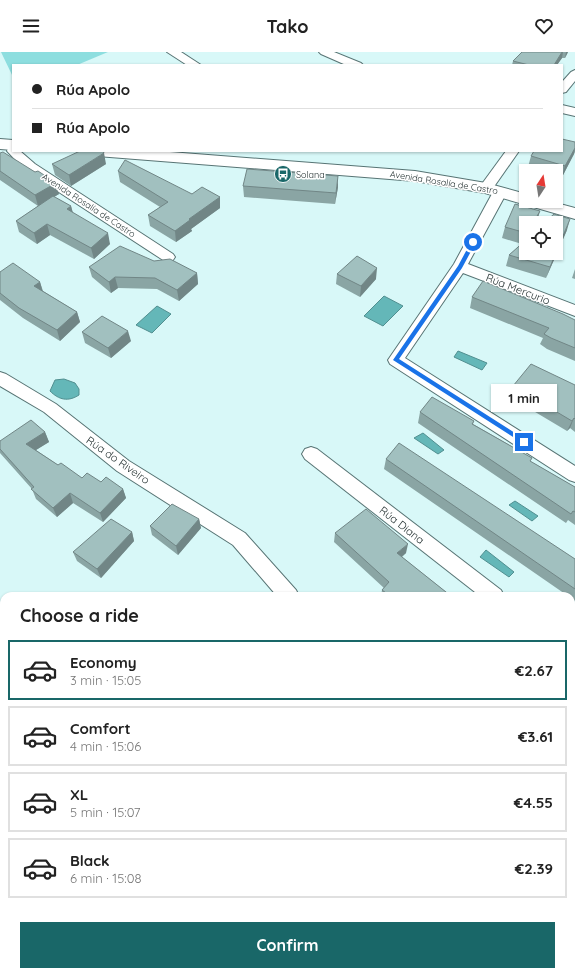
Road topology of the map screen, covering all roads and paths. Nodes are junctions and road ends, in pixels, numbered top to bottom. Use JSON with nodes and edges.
{"nodes":[{"id":1,"x":173,"y":52,"type":"edge"},
{"id":2,"x":325,"y":52,"type":"edge"},
{"id":3,"x":336,"y":52,"type":"edge"},
{"id":4,"x":345,"y":61,"type":"junction"},
{"id":5,"x":193,"y":64,"type":"edge"},
{"id":6,"x":354,"y":64,"type":"edge"},
{"id":7,"x":575,"y":74,"type":"edge"},
{"id":8,"x":563,"y":88,"type":"edge"},
{"id":9,"x":563,"y":109,"type":"edge"},
{"id":10,"x":575,"y":112,"type":"edge"},
{"id":11,"x":15,"y":152,"type":"edge"},
{"id":12,"x":110,"y":152,"type":"edge"},
{"id":13,"x":512,"y":152,"type":"edge"},
{"id":14,"x":493,"y":190,"type":"junction"},
{"id":15,"x":519,"y":197,"type":"edge"},
{"id":16,"x":555,"y":208,"type":"edge"},
{"id":17,"x":575,"y":214,"type":"edge"},
{"id":18,"x":168,"y":257,"type":"dead end"},
{"id":19,"x":460,"y":266,"type":"junction"},
{"id":20,"x":575,"y":311,"type":"edge"},
{"id":21,"x":0,"y":378,"type":"edge"},
{"id":22,"x":311,"y":454,"type":"dead end"},
{"id":23,"x":575,"y":475,"type":"edge"},
{"id":24,"x":285,"y":592,"type":"edge"},
{"id":25,"x":489,"y":592,"type":"edge"}],
"edges":[{"from":1,"to":5,"type":"street"},
{"from":2,"to":4,"type":"street"},
{"from":3,"to":4,"type":"street"},
{"from":4,"to":6,"type":"street"},
{"from":7,"to":8,"type":"street"},
{"from":9,"to":10,"type":"street"},
{"from":11,"to":18,"type":"street","name":"Avenida Rosalía de Castro"},
{"from":12,"to":14,"type":"street","name":"Avenida Rosalía de Castro"},
{"from":13,"to":14,"type":"street"},
{"from":14,"to":15,"type":"street","name":"Avenida Rosalía de Castro"},
{"from":14,"to":19,"type":"street"},
{"from":16,"to":17,"type":"street"},
{"from":19,"to":20,"type":"street","name":"Rúa Mercurio"},
{"from":19,"to":23,"type":"street"},
{"from":21,"to":24,"type":"street","name":"Rúa do Riveiro"},
{"from":22,"to":25,"type":"street","name":"Rúa Diana"}]}
